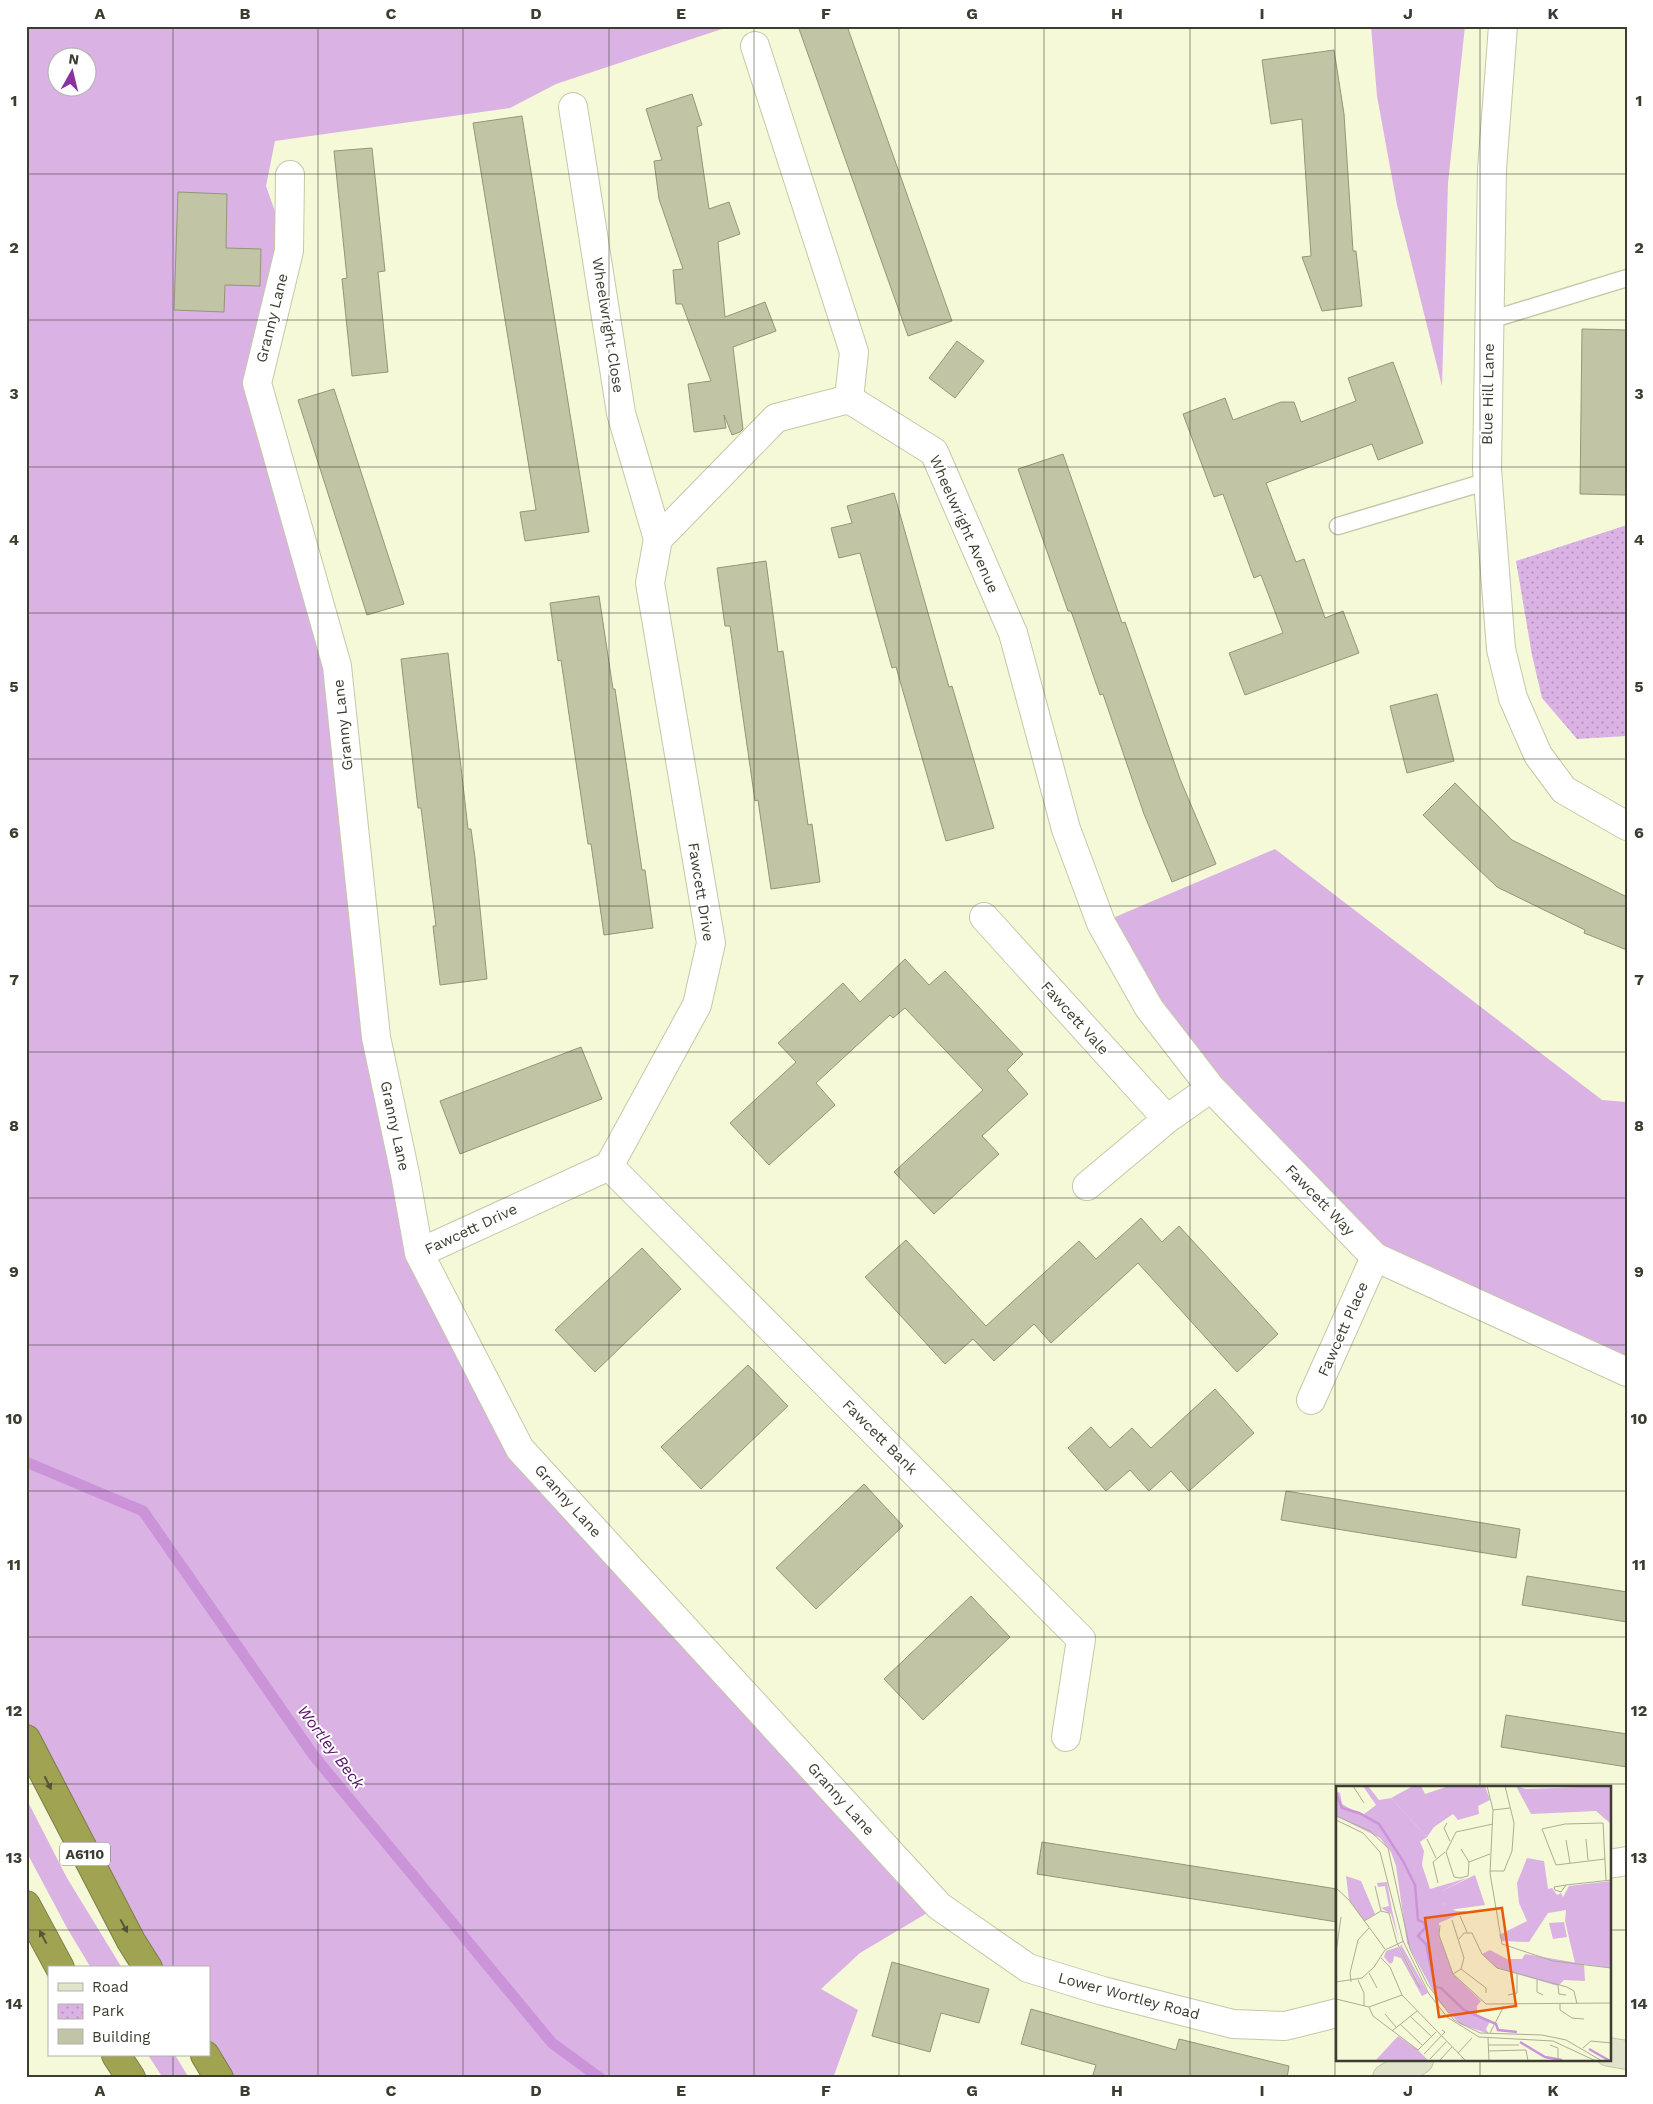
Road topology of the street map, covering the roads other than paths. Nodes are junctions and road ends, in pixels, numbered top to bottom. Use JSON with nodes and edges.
{"nodes":[{"id":1,"x":1503,"y":26,"type":"edge"},
{"id":2,"x":755,"y":46,"type":"dead end"},
{"id":3,"x":573,"y":107,"type":"dead end"},
{"id":4,"x":290,"y":175,"type":"dead end"},
{"id":5,"x":1627,"y":278,"type":"edge"},
{"id":6,"x":1490,"y":320,"type":"junction"},
{"id":7,"x":849,"y":399,"type":"junction"},
{"id":8,"x":1488,"y":481,"type":"junction"},
{"id":9,"x":1338,"y":526,"type":"dead end"},
{"id":10,"x":658,"y":539,"type":"junction"},
{"id":11,"x":1627,"y":826,"type":"edge"},
{"id":12,"x":984,"y":917,"type":"dead end"},
{"id":13,"x":1101,"y":923,"type":"joint"},
{"id":14,"x":1211,"y":1088,"type":"junction"},
{"id":15,"x":1167,"y":1119,"type":"junction"},
{"id":16,"x":609,"y":1166,"type":"junction"},
{"id":17,"x":1087,"y":1186,"type":"dead end"},
{"id":18,"x":418,"y":1253,"type":"junction"},
{"id":19,"x":1375,"y":1257,"type":"junction"},
{"id":20,"x":1627,"y":1372,"type":"edge"},
{"id":21,"x":1311,"y":1400,"type":"dead end"},
{"id":22,"x":1066,"y":1737,"type":"dead end"},
{"id":23,"x":26,"y":1739,"type":"edge"},
{"id":24,"x":1627,"y":1861,"type":"edge"},
{"id":25,"x":1610,"y":1864,"type":"edge"},
{"id":26,"x":26,"y":1905,"type":"edge"},
{"id":27,"x":939,"y":1906,"type":"joint"},
{"id":28,"x":59,"y":1966,"type":"edge"},
{"id":29,"x":147,"y":1966,"type":"edge"},
{"id":30,"x":1336,"y":2013,"type":"edge"},
{"id":31,"x":1610,"y":2052,"type":"edge"},
{"id":32,"x":1627,"y":2055,"type":"edge"},
{"id":33,"x":117,"y":2056,"type":"edge"},
{"id":34,"x":206,"y":2056,"type":"edge"},
{"id":35,"x":132,"y":2078,"type":"edge"},
{"id":36,"x":219,"y":2078,"type":"edge"}],
"edges":[{"from":1,"to":6,"type":"street","name":"Blue Hill Lane"},
{"from":2,"to":7,"type":"street"},
{"from":3,"to":10,"type":"street","name":"Wheelwright Close"},
{"from":4,"to":18,"type":"street","name":"Granny Lane"},
{"from":5,"to":6,"type":"lane"},
{"from":6,"to":8,"type":"street","name":"Blue Hill Lane"},
{"from":7,"to":10,"type":"street"},
{"from":7,"to":13,"type":"street","name":"Wheelwright Avenue"},
{"from":8,"to":9,"type":"lane"},
{"from":8,"to":11,"type":"street","name":"Blue Hill Lane"},
{"from":10,"to":16,"type":"street","name":"Fawcett Drive"},
{"from":12,"to":15,"type":"street","name":"Fawcett Vale"},
{"from":13,"to":14,"type":"street","name":"Fawcett Way"},
{"from":14,"to":15,"type":"street"},
{"from":14,"to":19,"type":"street","name":"Fawcett Way"},
{"from":15,"to":17,"type":"street"},
{"from":16,"to":18,"type":"street","name":"Fawcett Drive"},
{"from":16,"to":22,"type":"street","name":"Fawcett Bank"},
{"from":18,"to":27,"type":"street","name":"Granny Lane"},
{"from":19,"to":20,"type":"street","name":"Fawcett Way"},
{"from":19,"to":21,"type":"street","name":"Fawcett Place"},
{"from":23,"to":29,"type":"highway","number":"A6110","one_way":true},
{"from":24,"to":25,"type":"street"},
{"from":28,"to":26,"type":"highway","one_way":true},
{"from":27,"to":30,"type":"street","name":"Lower Wortley Road"},
{"from":31,"to":32,"type":"street"},
{"from":33,"to":35,"type":"highway"},
{"from":34,"to":36,"type":"highway"}]}
